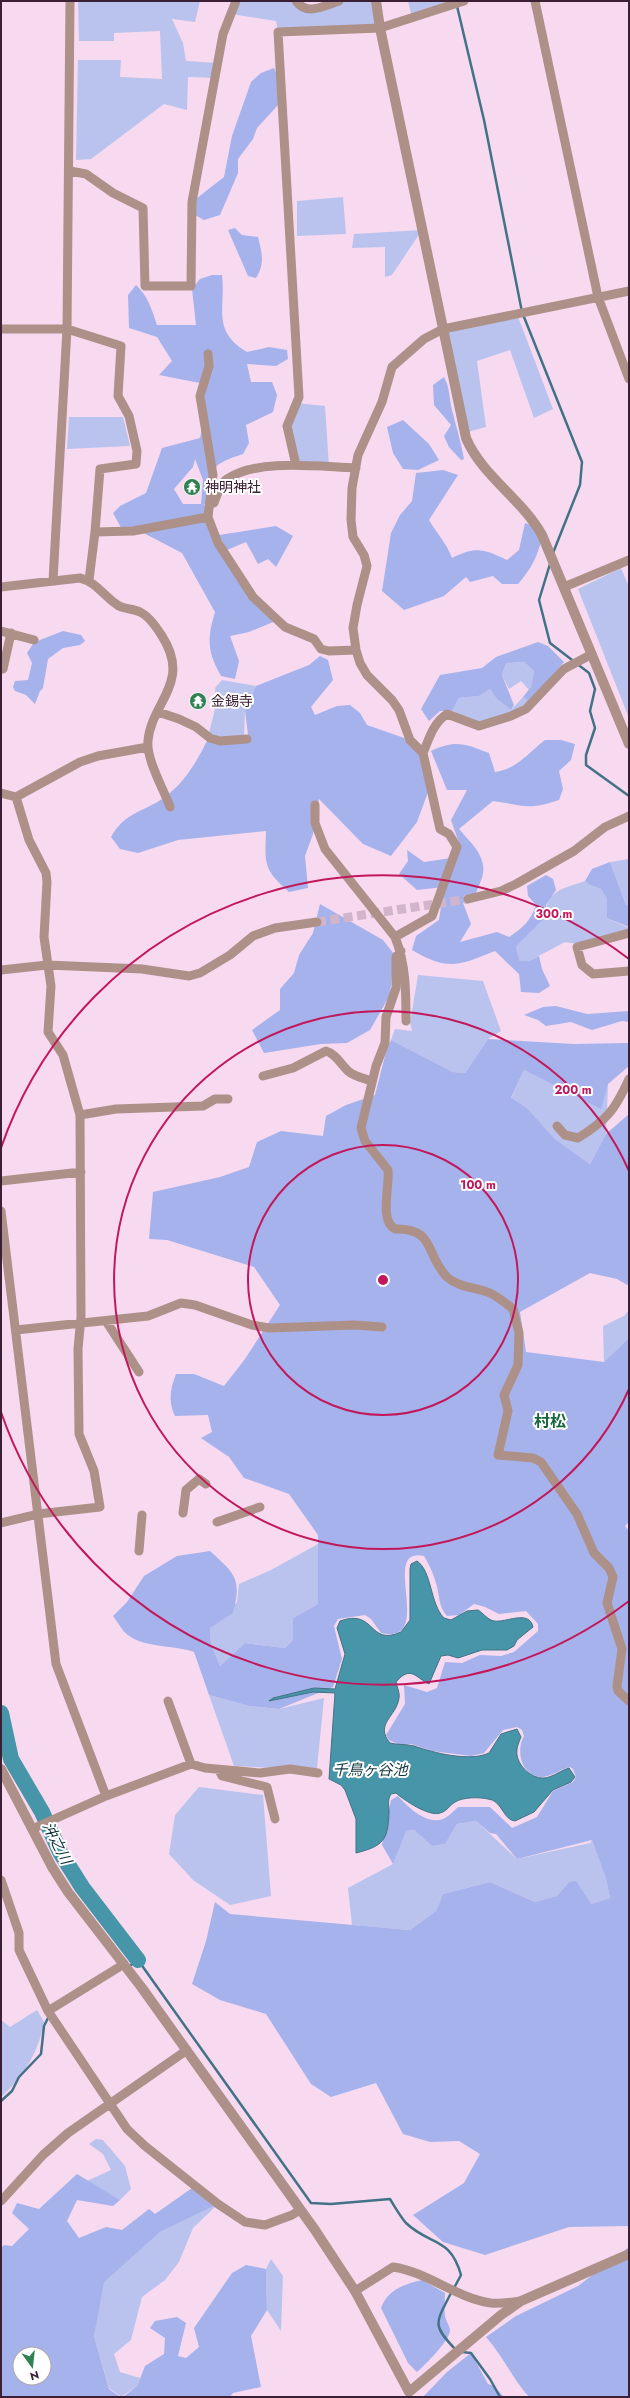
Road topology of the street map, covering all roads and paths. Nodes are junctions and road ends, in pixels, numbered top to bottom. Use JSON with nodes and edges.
{"nodes":[{"id":1,"x":70,"y":1,"type":"edge"},
{"id":2,"x":236,"y":1,"type":"edge"},
{"id":3,"x":296,"y":1,"type":"edge"},
{"id":4,"x":339,"y":1,"type":"edge"},
{"id":5,"x":376,"y":1,"type":"edge"},
{"id":6,"x":464,"y":1,"type":"edge"},
{"id":7,"x":535,"y":1,"type":"edge"},
{"id":8,"x":380,"y":28,"type":"junction"},
{"id":9,"x":70,"y":171,"type":"junction"},
{"id":10,"x":629,"y":291,"type":"edge"},
{"id":11,"x":598,"y":298,"type":"junction"},
{"id":12,"x":1,"y":329,"type":"edge"},
{"id":13,"x":67,"y":329,"type":"junction"},
{"id":14,"x":442,"y":329,"type":"junction"},
{"id":15,"x":208,"y":354,"type":"dead end"},
{"id":16,"x":629,"y":379,"type":"edge"},
{"id":17,"x":296,"y":465,"type":"junction"},
{"id":18,"x":356,"y":468,"type":"junction"},
{"id":19,"x":209,"y":513,"type":"junction"},
{"id":20,"x":95,"y":532,"type":"junction"},
{"id":21,"x":629,"y":560,"type":"edge"},
{"id":22,"x":89,"y":580,"type":"junction"},
{"id":23,"x":53,"y":581,"type":"junction"},
{"id":24,"x":564,"y":587,"type":"junction"},
{"id":25,"x":1,"y":588,"type":"edge"},
{"id":26,"x":1,"y":631,"type":"edge"},
{"id":27,"x":11,"y":633,"type":"junction"},
{"id":28,"x":34,"y":640,"type":"dead end"},
{"id":29,"x":356,"y":650,"type":"junction"},
{"id":30,"x":592,"y":654,"type":"junction"},
{"id":31,"x":3,"y":669,"type":"dead end"},
{"id":32,"x":158,"y":712,"type":"junction"},
{"id":33,"x":247,"y":739,"type":"dead end"},
{"id":34,"x":629,"y":744,"type":"edge"},
{"id":35,"x":148,"y":748,"type":"junction"},
{"id":36,"x":422,"y":753,"type":"junction"},
{"id":37,"x":1,"y":793,"type":"edge"},
{"id":38,"x":16,"y":797,"type":"junction"},
{"id":39,"x":315,"y":806,"type":"dead end"},
{"id":40,"x":170,"y":807,"type":"dead end"},
{"id":41,"x":629,"y":816,"type":"edge"},
{"id":42,"x":468,"y":899,"type":"tunnel mouth"},
{"id":43,"x":317,"y":922,"type":"tunnel mouth"},
{"id":44,"x":629,"y":932,"type":"edge"},
{"id":45,"x":394,"y":936,"type":"junction"},
{"id":46,"x":401,"y":952,"type":"junction"},
{"id":47,"x":47,"y":965,"type":"junction"},
{"id":48,"x":1,"y":970,"type":"edge"},
{"id":49,"x":629,"y":971,"type":"edge"},
{"id":50,"x":406,"y":1021,"type":"dead end"},
{"id":51,"x":263,"y":1076,"type":"dead end"},
{"id":52,"x":629,"y":1079,"type":"edge"},
{"id":53,"x":372,"y":1081,"type":"junction"},
{"id":54,"x":228,"y":1099,"type":"dead end"},
{"id":55,"x":80,"y":1115,"type":"junction"},
{"id":56,"x":557,"y":1126,"type":"dead end"},
{"id":57,"x":80,"y":1172,"type":"junction"},
{"id":58,"x":1,"y":1181,"type":"edge"},
{"id":59,"x":1,"y":1211,"type":"edge"},
{"id":60,"x":106,"y":1321,"type":"junction"},
{"id":61,"x":80,"y":1322,"type":"junction"},
{"id":62,"x":382,"y":1327,"type":"dead end"},
{"id":63,"x":16,"y":1330,"type":"junction"},
{"id":64,"x":139,"y":1372,"type":"dead end"},
{"id":65,"x":206,"y":1484,"type":"dead end"},
{"id":66,"x":260,"y":1507,"type":"dead end"},
{"id":67,"x":183,"y":1513,"type":"dead end"},
{"id":68,"x":38,"y":1514,"type":"junction"},
{"id":69,"x":142,"y":1515,"type":"dead end"},
{"id":70,"x":217,"y":1522,"type":"dead end"},
{"id":71,"x":1,"y":1523,"type":"edge"},
{"id":72,"x":138,"y":1551,"type":"dead end"},
{"id":73,"x":168,"y":1701,"type":"dead end"},
{"id":74,"x":629,"y":1701,"type":"edge"},
{"id":75,"x":191,"y":1764,"type":"junction"},
{"id":76,"x":1,"y":1769,"type":"edge"},
{"id":77,"x":219,"y":1770,"type":"junction"},
{"id":78,"x":318,"y":1773,"type":"dead end"},
{"id":79,"x":106,"y":1796,"type":"junction"},
{"id":80,"x":274,"y":1819,"type":"dead end"},
{"id":81,"x":32,"y":1829,"type":"junction"},
{"id":82,"x":1,"y":1880,"type":"edge"},
{"id":83,"x":124,"y":1964,"type":"junction"},
{"id":84,"x":48,"y":2011,"type":"junction"},
{"id":85,"x":187,"y":2050,"type":"junction"},
{"id":86,"x":111,"y":2104,"type":"junction"},
{"id":87,"x":1,"y":2201,"type":"edge"},
{"id":88,"x":300,"y":2210,"type":"junction"},
{"id":89,"x":629,"y":2254,"type":"edge"},
{"id":90,"x":355,"y":2291,"type":"junction"},
{"id":91,"x":521,"y":2301,"type":"junction"},
{"id":92,"x":410,"y":2395,"type":"edge"}],
"edges":[{"from":1,"to":9,"type":"street"},
{"from":2,"to":9,"type":"street"},
{"from":3,"to":4,"type":"street"},
{"from":5,"to":8,"type":"street"},
{"from":6,"to":8,"type":"street"},
{"from":7,"to":11,"type":"street"},
{"from":8,"to":14,"type":"street"},
{"from":8,"to":17,"type":"street"},
{"from":9,"to":13,"type":"street"},
{"from":10,"to":11,"type":"street"},
{"from":11,"to":14,"type":"street"},
{"from":11,"to":16,"type":"street"},
{"from":12,"to":13,"type":"street"},
{"from":13,"to":20,"type":"street"},
{"from":13,"to":23,"type":"street"},
{"from":14,"to":18,"type":"street"},
{"from":14,"to":24,"type":"street"},
{"from":15,"to":19,"type":"street"},
{"from":17,"to":18,"type":"street"},
{"from":17,"to":19,"type":"street"},
{"from":18,"to":29,"type":"street"},
{"from":19,"to":20,"type":"street"},
{"from":19,"to":29,"type":"street"},
{"from":20,"to":22,"type":"street"},
{"from":21,"to":24,"type":"street"},
{"from":22,"to":23,"type":"street"},
{"from":22,"to":32,"type":"street"},
{"from":23,"to":25,"type":"street"},
{"from":24,"to":30,"type":"street"},
{"from":26,"to":27,"type":"street"},
{"from":27,"to":28,"type":"street"},
{"from":27,"to":31,"type":"street"},
{"from":29,"to":36,"type":"street"},
{"from":30,"to":34,"type":"street"},
{"from":30,"to":36,"type":"street"},
{"from":32,"to":33,"type":"street"},
{"from":32,"to":35,"type":"street"},
{"from":35,"to":38,"type":"street"},
{"from":35,"to":40,"type":"street"},
{"from":36,"to":45,"type":"street"},
{"from":37,"to":38,"type":"street"},
{"from":38,"to":47,"type":"street"},
{"from":39,"to":45,"type":"street"},
{"from":41,"to":42,"type":"street"},
{"from":43,"to":47,"type":"street"},
{"from":44,"to":49,"type":"street"},
{"from":45,"to":46,"type":"street"},
{"from":46,"to":50,"type":"street"},
{"from":46,"to":53,"type":"street"},
{"from":47,"to":48,"type":"street"},
{"from":47,"to":55,"type":"street"},
{"from":51,"to":53,"type":"street"},
{"from":52,"to":56,"type":"street"},
{"from":53,"to":74,"type":"street"},
{"from":54,"to":55,"type":"street"},
{"from":55,"to":57,"type":"street"},
{"from":57,"to":58,"type":"street"},
{"from":57,"to":61,"type":"street"},
{"from":59,"to":63,"type":"street"},
{"from":60,"to":61,"type":"street"},
{"from":60,"to":62,"type":"street"},
{"from":60,"to":64,"type":"street"},
{"from":61,"to":63,"type":"street"},
{"from":61,"to":68,"type":"street"},
{"from":63,"to":68,"type":"street"},
{"from":65,"to":67,"type":"street"},
{"from":66,"to":70,"type":"street"},
{"from":68,"to":71,"type":"street"},
{"from":68,"to":79,"type":"street"},
{"from":69,"to":72,"type":"street"},
{"from":73,"to":75,"type":"street"},
{"from":75,"to":77,"type":"street"},
{"from":75,"to":79,"type":"street"},
{"from":76,"to":81,"type":"street"},
{"from":77,"to":78,"type":"street"},
{"from":77,"to":80,"type":"street"},
{"from":79,"to":81,"type":"street"},
{"from":81,"to":83,"type":"street"},
{"from":82,"to":84,"type":"street"},
{"from":83,"to":84,"type":"street"},
{"from":83,"to":85,"type":"street"},
{"from":84,"to":86,"type":"street"},
{"from":85,"to":86,"type":"street"},
{"from":85,"to":88,"type":"street"},
{"from":86,"to":87,"type":"street"},
{"from":86,"to":88,"type":"street"},
{"from":88,"to":90,"type":"street"},
{"from":89,"to":91,"type":"street"},
{"from":90,"to":91,"type":"street"},
{"from":90,"to":92,"type":"street"},
{"from":91,"to":92,"type":"street"}]}
